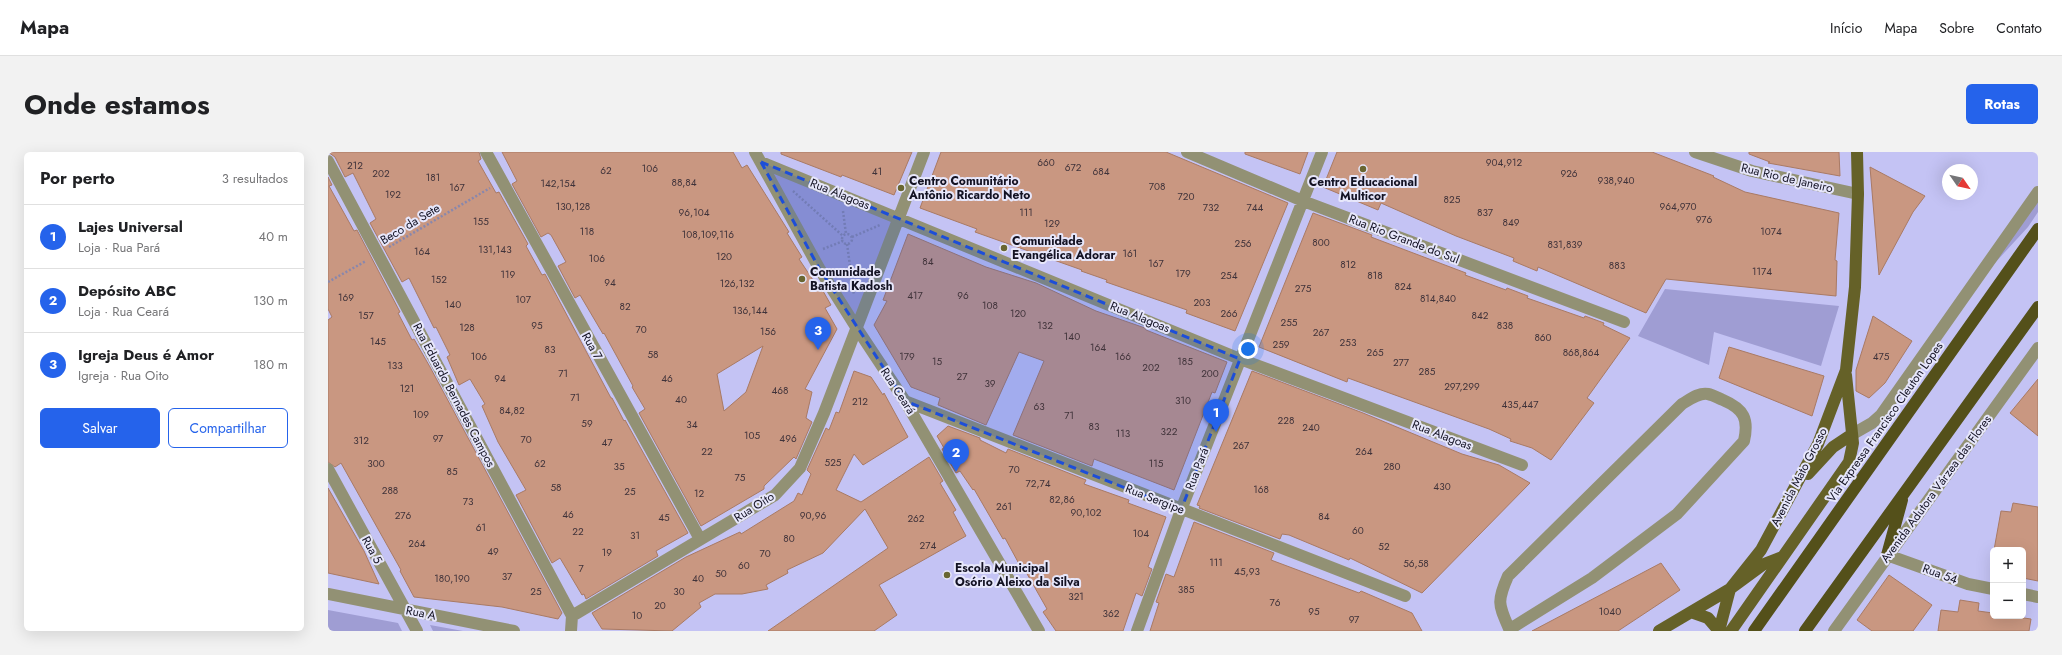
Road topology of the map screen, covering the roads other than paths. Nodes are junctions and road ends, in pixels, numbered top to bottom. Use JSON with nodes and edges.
{"nodes":[{"id":1,"x":486,"y":152,"type":"edge"},
{"id":2,"x":924,"y":152,"type":"edge"},
{"id":3,"x":1187,"y":152,"type":"edge"},
{"id":4,"x":1322,"y":152,"type":"edge"},
{"id":5,"x":1695,"y":152,"type":"edge"},
{"id":6,"x":1857,"y":152,"type":"edge"},
{"id":7,"x":758,"y":157,"type":"edge"},
{"id":8,"x":328,"y":161,"type":"edge"},
{"id":9,"x":2038,"y":192,"type":"edge"},
{"id":10,"x":1858,"y":194,"type":"junction"},
{"id":11,"x":1303,"y":201,"type":"junction"},
{"id":12,"x":899,"y":218,"type":"junction"},
{"id":13,"x":2038,"y":229,"type":"edge"},
{"id":14,"x":2038,"y":307,"type":"edge"},
{"id":15,"x":1624,"y":322,"type":"dead end"},
{"id":16,"x":856,"y":327,"type":"junction"},
{"id":17,"x":2038,"y":348,"type":"edge"},
{"id":18,"x":1240,"y":359,"type":"junction"},
{"id":19,"x":1846,"y":370,"type":"junction"},
{"id":20,"x":905,"y":401,"type":"junction"},
{"id":21,"x":1852,"y":435,"type":"junction"},
{"id":22,"x":1522,"y":465,"type":"dead end"},
{"id":23,"x":328,"y":469,"type":"edge"},
{"id":24,"x":1799,"y":483,"type":"junction"},
{"id":25,"x":1903,"y":494,"type":"junction"},
{"id":26,"x":1181,"y":510,"type":"junction"},
{"id":27,"x":700,"y":539,"type":"junction"},
{"id":28,"x":1887,"y":555,"type":"junction"},
{"id":29,"x":1782,"y":557,"type":"junction"},
{"id":30,"x":1990,"y":588,"type":"edge"},
{"id":31,"x":1730,"y":589,"type":"junction"},
{"id":32,"x":328,"y":594,"type":"edge"},
{"id":33,"x":2026,"y":595,"type":"edge"},
{"id":34,"x":1405,"y":596,"type":"dead end"},
{"id":35,"x":2038,"y":597,"type":"edge"},
{"id":36,"x":405,"y":610,"type":"junction"},
{"id":37,"x":1691,"y":612,"type":"junction"},
{"id":38,"x":572,"y":616,"type":"junction"},
{"id":39,"x":1510,"y":630,"type":"edge"},
{"id":40,"x":417,"y":631,"type":"edge"},
{"id":41,"x":514,"y":631,"type":"edge"},
{"id":42,"x":571,"y":631,"type":"edge"},
{"id":43,"x":1039,"y":631,"type":"edge"},
{"id":44,"x":1137,"y":631,"type":"edge"},
{"id":45,"x":1659,"y":631,"type":"edge"},
{"id":46,"x":1719,"y":631,"type":"edge"},
{"id":47,"x":1731,"y":631,"type":"edge"},
{"id":48,"x":1754,"y":631,"type":"edge"},
{"id":49,"x":1805,"y":631,"type":"edge"},
{"id":50,"x":1834,"y":631,"type":"edge"}],
"edges":[{"from":1,"to":27,"type":"street","name":"Rua 7"},
{"from":2,"to":12,"type":"street","name":"Rua Oito"},
{"from":3,"to":11,"type":"street","name":"Rua Rio Grande do Sul"},
{"from":4,"to":11,"type":"street","name":"Rua Pará"},
{"from":5,"to":10,"type":"street","name":"Rua Rio de Janeiro"},
{"from":6,"to":10,"type":"main road","name":"Avenida Mato Grosso"},
{"from":7,"to":12,"type":"street","name":"Rua Alagoas"},
{"from":7,"to":16,"type":"street","name":"Rua Ceará"},
{"from":8,"to":38,"type":"street","name":"Rua Eduardo Bernades Campos"},
{"from":9,"to":21,"type":"street"},
{"from":10,"to":19,"type":"main road","name":"Avenida Mato Grosso"},
{"from":11,"to":15,"type":"street","name":"Rua Rio Grande do Sul"},
{"from":11,"to":18,"type":"street","name":"Rua Pará"},
{"from":12,"to":16,"type":"street","name":"Rua Oito"},
{"from":12,"to":18,"type":"street","name":"Rua Alagoas"},
{"from":13,"to":48,"type":"highway","name":"Via Expressa Francisco Cleuton Lopes"},
{"from":14,"to":25,"type":"highway"},
{"from":16,"to":20,"type":"street","name":"Rua Ceará"},
{"from":16,"to":27,"type":"street","name":"Rua Oito"},
{"from":17,"to":28,"type":"street","name":"Avenida Adutora Várzea das Flores"},
{"from":18,"to":22,"type":"street","name":"Rua Alagoas"},
{"from":18,"to":26,"type":"street","name":"Rua Pará"},
{"from":19,"to":21,"type":"main road"},
{"from":19,"to":24,"type":"main road","name":"Avenida Mato Grosso"},
{"from":20,"to":26,"type":"street","name":"Rua Sergipe"},
{"from":20,"to":43,"type":"street","name":"Rua Ceará"},
{"from":21,"to":24,"type":"main road"},
{"from":21,"to":29,"type":"main road"},
{"from":23,"to":36,"type":"street","name":"Rua 5"},
{"from":24,"to":31,"type":"main road","name":"Avenida Mato Grosso"},
{"from":25,"to":28,"type":"highway"},
{"from":25,"to":49,"type":"highway"},
{"from":26,"to":34,"type":"street","name":"Rua Sergipe"},
{"from":26,"to":44,"type":"street","name":"Rua Pará"},
{"from":27,"to":38,"type":"street","name":"Rua Oito"},
{"from":28,"to":30,"type":"street","name":"Rua 54"},
{"from":28,"to":50,"type":"street","name":"Avenida Adutora Várzea das Flores"},
{"from":29,"to":31,"type":"main road"},
{"from":29,"to":47,"type":"main road"},
{"from":31,"to":37,"type":"main road","name":"Avenida Mato Grosso"},
{"from":31,"to":46,"type":"main road"},
{"from":32,"to":36,"type":"street","name":"Rua A"},
{"from":33,"to":35,"type":"street"},
{"from":36,"to":40,"type":"street","name":"Rua 5"},
{"from":36,"to":41,"type":"street","name":"Rua A"},
{"from":37,"to":45,"type":"main road","name":"Avenida Mato Grosso"},
{"from":37,"to":46,"type":"main road"},
{"from":38,"to":42,"type":"street"},
{"from":39,"to":39,"type":"street"}]}
